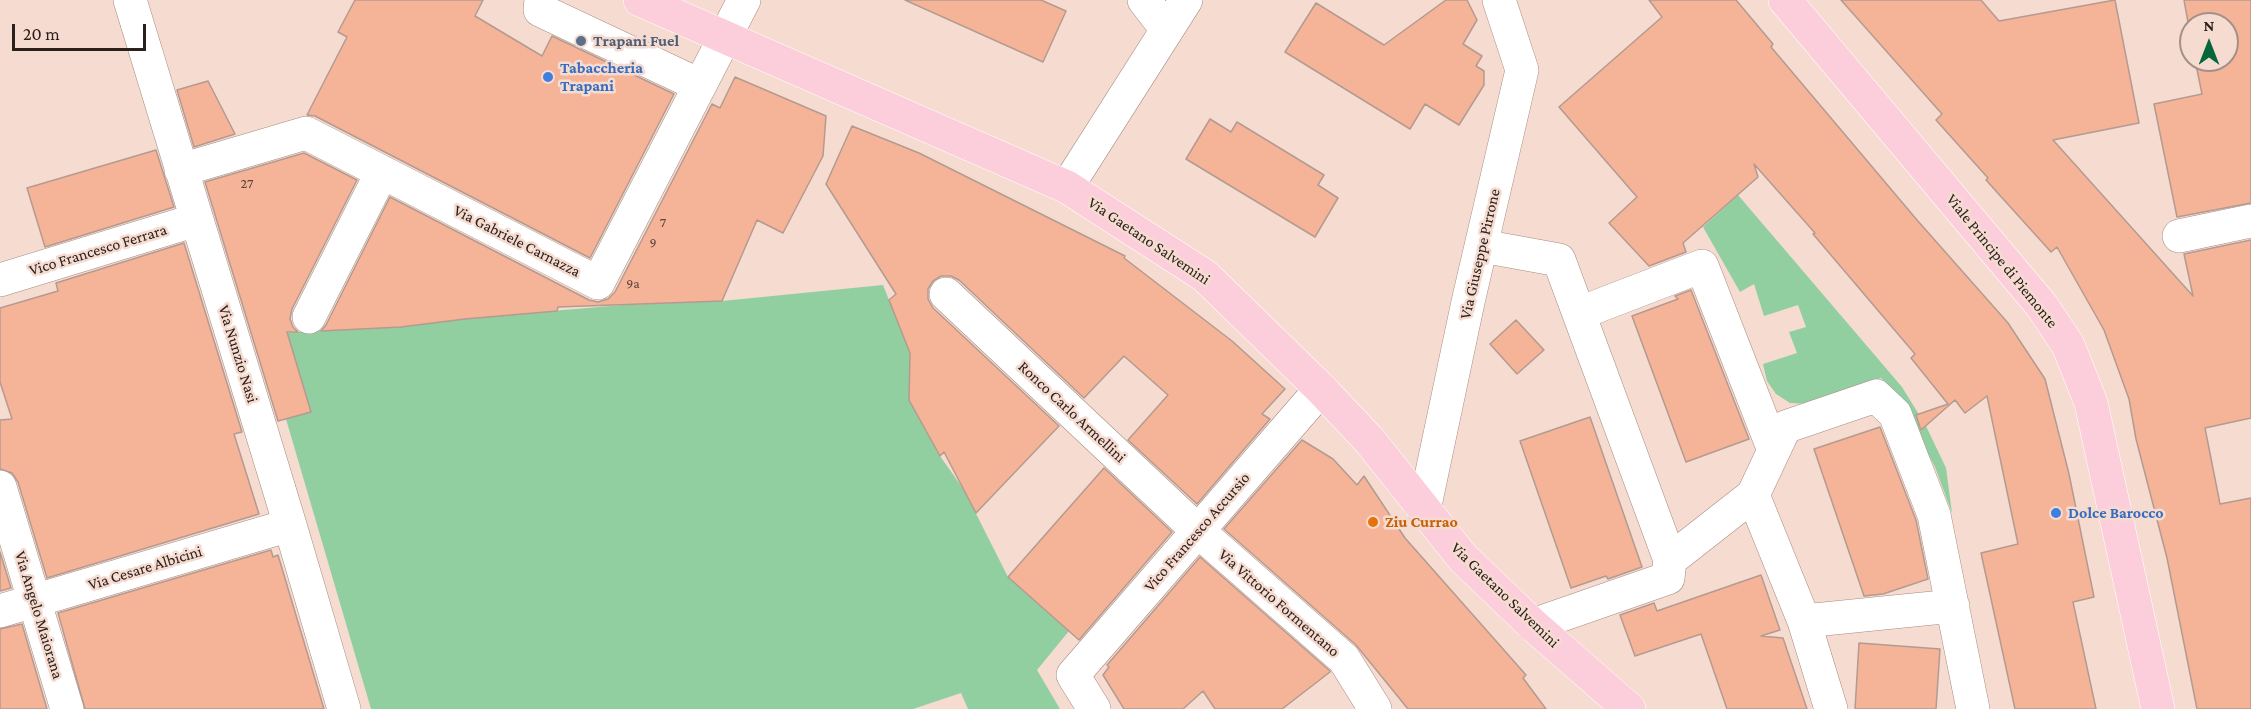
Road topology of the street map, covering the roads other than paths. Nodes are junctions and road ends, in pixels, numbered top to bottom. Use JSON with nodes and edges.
{"nodes":[{"id":1,"x":130,"y":0,"type":"edge"},
{"id":2,"x":541,"y":0,"type":"edge"},
{"id":3,"x":640,"y":0,"type":"edge"},
{"id":4,"x":744,"y":0,"type":"edge"},
{"id":5,"x":1144,"y":0,"type":"edge"},
{"id":6,"x":1186,"y":0,"type":"edge"},
{"id":7,"x":1499,"y":0,"type":"edge"},
{"id":8,"x":1785,"y":0,"type":"edge"},
{"id":9,"x":1167,"y":30,"type":"junction"},
{"id":10,"x":724,"y":37,"type":"junction"},
{"id":11,"x":699,"y":85,"type":"junction"},
{"id":12,"x":182,"y":170,"type":"junction"},
{"id":13,"x":382,"y":172,"type":"junction"},
{"id":14,"x":1066,"y":187,"type":"junction"},
{"id":15,"x":196,"y":220,"type":"junction"},
{"id":16,"x":2251,"y":221,"type":"edge"},
{"id":17,"x":2178,"y":236,"type":"dead end"},
{"id":18,"x":1482,"y":246,"type":"junction"},
{"id":19,"x":0,"y":280,"type":"edge"},
{"id":20,"x":946,"y":294,"type":"dead end"},
{"id":21,"x":1580,"y":313,"type":"junction"},
{"id":22,"x":309,"y":317,"type":"dead end"},
{"id":23,"x":1321,"y":389,"type":"junction"},
{"id":24,"x":1773,"y":448,"type":"junction"},
{"id":25,"x":0,"y":487,"type":"edge"},
{"id":26,"x":1753,"y":495,"type":"junction"},
{"id":27,"x":1424,"y":510,"type":"junction"},
{"id":28,"x":291,"y":525,"type":"junction"},
{"id":29,"x":1198,"y":531,"type":"junction"},
{"id":30,"x":1670,"y":560,"type":"junction"},
{"id":31,"x":34,"y":601,"type":"junction"},
{"id":32,"x":1953,"y":606,"type":"junction"},
{"id":33,"x":0,"y":611,"type":"edge"},
{"id":34,"x":1803,"y":621,"type":"junction"},
{"id":35,"x":1533,"y":625,"type":"junction"},
{"id":36,"x":67,"y":709,"type":"edge"},
{"id":37,"x":344,"y":709,"type":"edge"},
{"id":38,"x":1094,"y":709,"type":"edge"},
{"id":39,"x":1375,"y":709,"type":"edge"},
{"id":40,"x":1629,"y":709,"type":"edge"},
{"id":41,"x":1831,"y":709,"type":"edge"},
{"id":42,"x":1973,"y":709,"type":"edge"},
{"id":43,"x":2158,"y":709,"type":"edge"}],
"edges":[{"from":1,"to":12,"type":"street","name":"Via Nunzio Nasi"},
{"from":2,"to":11,"type":"street"},
{"from":3,"to":10,"type":"main road","name":"Via Gaetano Salvemini"},
{"from":4,"to":10,"type":"street","name":"Via Gabriele Carnazza"},
{"from":5,"to":9,"type":"street"},
{"from":6,"to":9,"type":"street"},
{"from":7,"to":18,"type":"street","name":"Via Giuseppe Pirrone"},
{"from":8,"to":43,"type":"main road","name":"Viale Principe di Piemonte"},
{"from":9,"to":14,"type":"street"},
{"from":10,"to":11,"type":"street","name":"Via Gabriele Carnazza"},
{"from":10,"to":14,"type":"main road","name":"Via Gaetano Salvemini"},
{"from":11,"to":13,"type":"street","name":"Via Gabriele Carnazza"},
{"from":12,"to":13,"type":"street","name":"Via Gabriele Carnazza"},
{"from":12,"to":15,"type":"street","name":"Via Nunzio Nasi"},
{"from":13,"to":22,"type":"street"},
{"from":14,"to":23,"type":"main road","name":"Via Gaetano Salvemini"},
{"from":15,"to":19,"type":"street","name":"Vico Francesco Ferrara"},
{"from":15,"to":28,"type":"street","name":"Via Nunzio Nasi"},
{"from":16,"to":17,"type":"street"},
{"from":18,"to":21,"type":"street"},
{"from":18,"to":27,"type":"street","name":"Via Giuseppe Pirrone"},
{"from":20,"to":29,"type":"street","name":"Ronco Carlo Armellini"},
{"from":21,"to":24,"type":"street"},
{"from":21,"to":30,"type":"street"},
{"from":23,"to":27,"type":"main road","name":"Via Gaetano Salvemini"},
{"from":23,"to":29,"type":"street","name":"Vico Francesco Accursio"},
{"from":24,"to":26,"type":"street"},
{"from":24,"to":32,"type":"street"},
{"from":25,"to":31,"type":"street","name":"Via Angelo Maiorana"},
{"from":26,"to":30,"type":"street"},
{"from":26,"to":34,"type":"street"},
{"from":27,"to":35,"type":"main road","name":"Via Gaetano Salvemini"},
{"from":28,"to":31,"type":"street","name":"Via Cesare Albicini"},
{"from":28,"to":37,"type":"street","name":"Via Nunzio Nasi"},
{"from":29,"to":38,"type":"street","name":"Vico Francesco Accursio"},
{"from":29,"to":39,"type":"street","name":"Via Vittorio Formentano"},
{"from":30,"to":35,"type":"street"},
{"from":31,"to":33,"type":"street","name":"Via Cesare Albicini"},
{"from":31,"to":36,"type":"street","name":"Via Angelo Maiorana"},
{"from":32,"to":34,"type":"street"},
{"from":32,"to":42,"type":"street"},
{"from":34,"to":41,"type":"street"},
{"from":35,"to":40,"type":"main road","name":"Via Gaetano Salvemini"}]}
